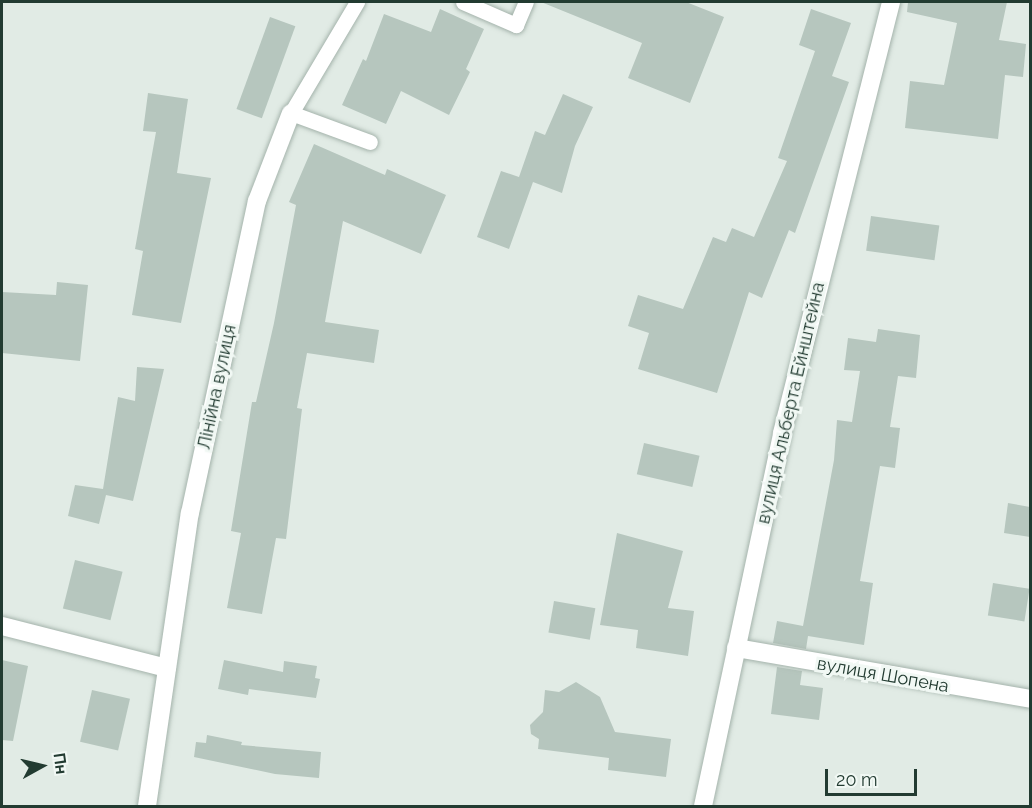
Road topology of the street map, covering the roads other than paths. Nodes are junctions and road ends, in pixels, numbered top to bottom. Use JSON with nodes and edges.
{"nodes":[{"id":1,"x":357,"y":2,"type":"edge"},
{"id":2,"x":463,"y":2,"type":"edge"},
{"id":3,"x":526,"y":2,"type":"edge"},
{"id":4,"x":891,"y":2,"type":"edge"},
{"id":5,"x":291,"y":112,"type":"junction"},
{"id":6,"x":370,"y":142,"type":"dead end"},
{"id":7,"x":2,"y":626,"type":"edge"},
{"id":8,"x":736,"y":648,"type":"junction"},
{"id":9,"x":167,"y":668,"type":"junction"},
{"id":10,"x":1030,"y":699,"type":"edge"},
{"id":11,"x":147,"y":807,"type":"edge"},
{"id":12,"x":703,"y":807,"type":"edge"}],
"edges":[{"from":1,"to":5,"type":"lane"},
{"from":2,"to":3,"type":"lane"},
{"from":4,"to":8,"type":"street","name":"вулиця Альберта Ейнштейна"},
{"from":5,"to":6,"type":"lane"},
{"from":5,"to":9,"type":"street","name":"Лінійна вулиця"},
{"from":7,"to":9,"type":"street"},
{"from":8,"to":10,"type":"street","name":"вулиця Шопена"},
{"from":8,"to":12,"type":"street","name":"вулиця Альберта Ейнштейна"},
{"from":9,"to":11,"type":"street","name":"Лінійна вулиця"}]}
